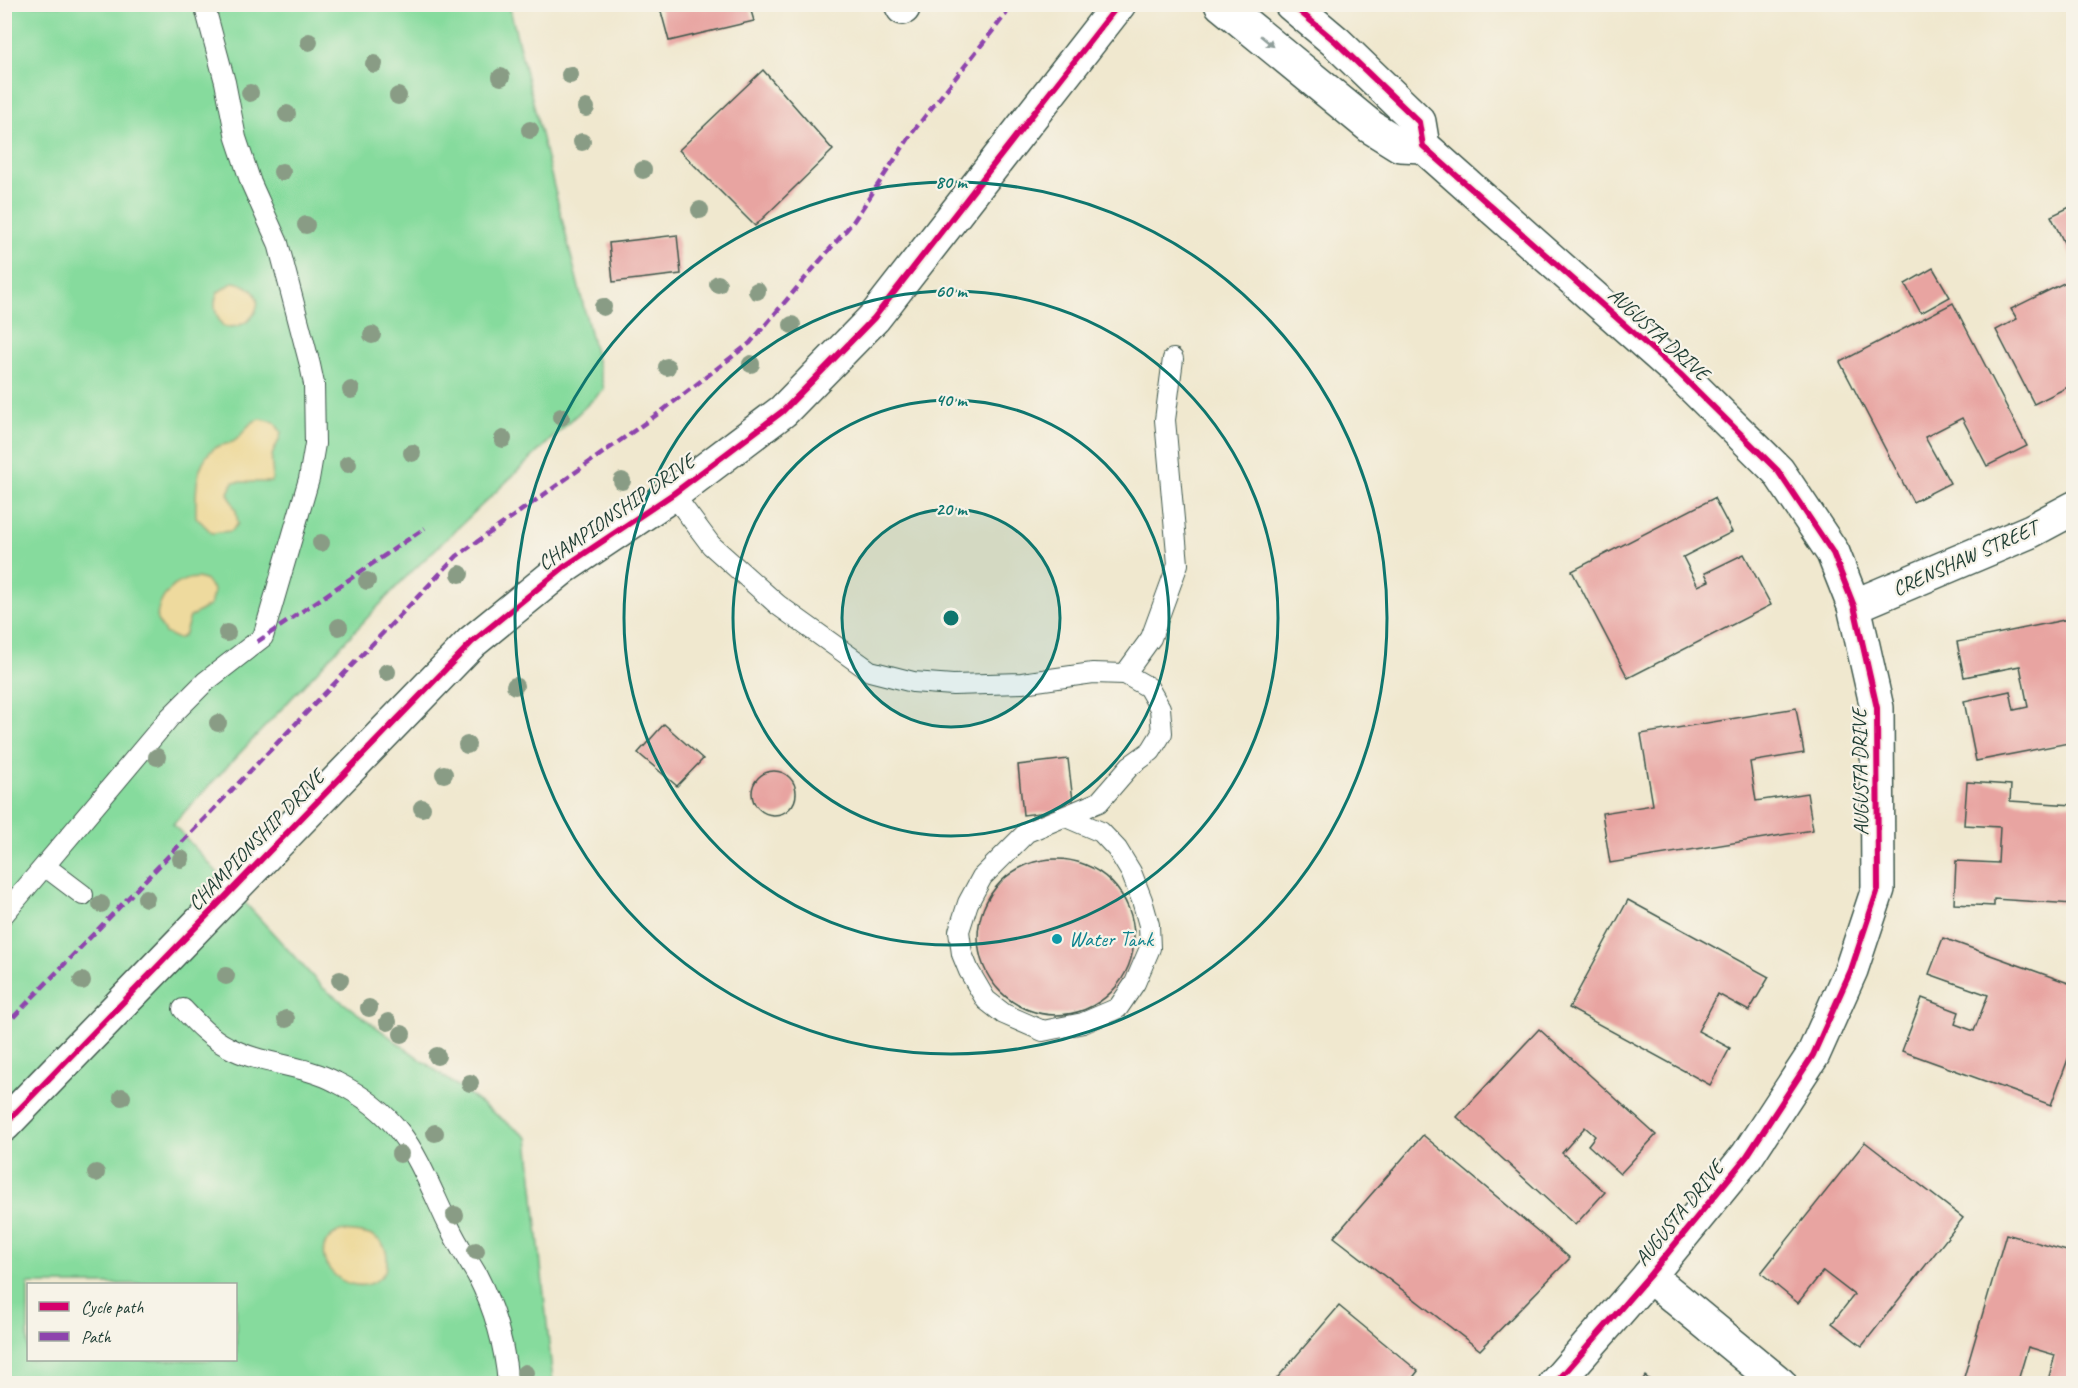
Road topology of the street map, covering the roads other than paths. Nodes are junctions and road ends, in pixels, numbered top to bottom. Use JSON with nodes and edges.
{"nodes":[{"id":1,"x":204,"y":4,"type":"edge"},
{"id":2,"x":1119,"y":4,"type":"edge"},
{"id":3,"x":1221,"y":4,"type":"edge"},
{"id":4,"x":1291,"y":4,"type":"edge"},
{"id":5,"x":1423,"y":146,"type":"junction"},
{"id":6,"x":1173,"y":359,"type":"dead end"},
{"id":7,"x":673,"y":494,"type":"junction"},
{"id":8,"x":2073,"y":508,"type":"edge"},
{"id":9,"x":1854,"y":606,"type":"junction"},
{"id":10,"x":1125,"y":674,"type":"junction"},
{"id":11,"x":1066,"y":817,"type":"junction"},
{"id":12,"x":46,"y":867,"type":"junction"},
{"id":13,"x":83,"y":895,"type":"dead end"},
{"id":14,"x":4,"y":914,"type":"edge"},
{"id":15,"x":183,"y":1009,"type":"dead end"},
{"id":16,"x":4,"y":1125,"type":"edge"},
{"id":17,"x":1649,"y":1276,"type":"junction"},
{"id":18,"x":508,"y":1383,"type":"edge"},
{"id":19,"x":1555,"y":1383,"type":"edge"},
{"id":20,"x":1780,"y":1383,"type":"edge"}],
"edges":[{"from":1,"to":12,"type":"lane"},
{"from":2,"to":7,"type":"street","name":"CHAMPIONSHIP DRIVE"},
{"from":3,"to":5,"type":"street","one_way":true},
{"from":4,"to":5,"type":"street"},
{"from":5,"to":9,"type":"street","name":"AUGUSTA DRIVE"},
{"from":6,"to":10,"type":"lane"},
{"from":7,"to":10,"type":"lane"},
{"from":7,"to":16,"type":"street","name":"CHAMPIONSHIP DRIVE"},
{"from":8,"to":9,"type":"street","name":"CRENSHAW STREET"},
{"from":9,"to":17,"type":"street","name":"AUGUSTA DRIVE"},
{"from":10,"to":11,"type":"lane"},
{"from":11,"to":11,"type":"lane"},
{"from":12,"to":13,"type":"lane"},
{"from":12,"to":14,"type":"lane"},
{"from":15,"to":18,"type":"lane"},
{"from":17,"to":19,"type":"street","name":"AUGUSTA DRIVE"},
{"from":17,"to":20,"type":"street"}]}
